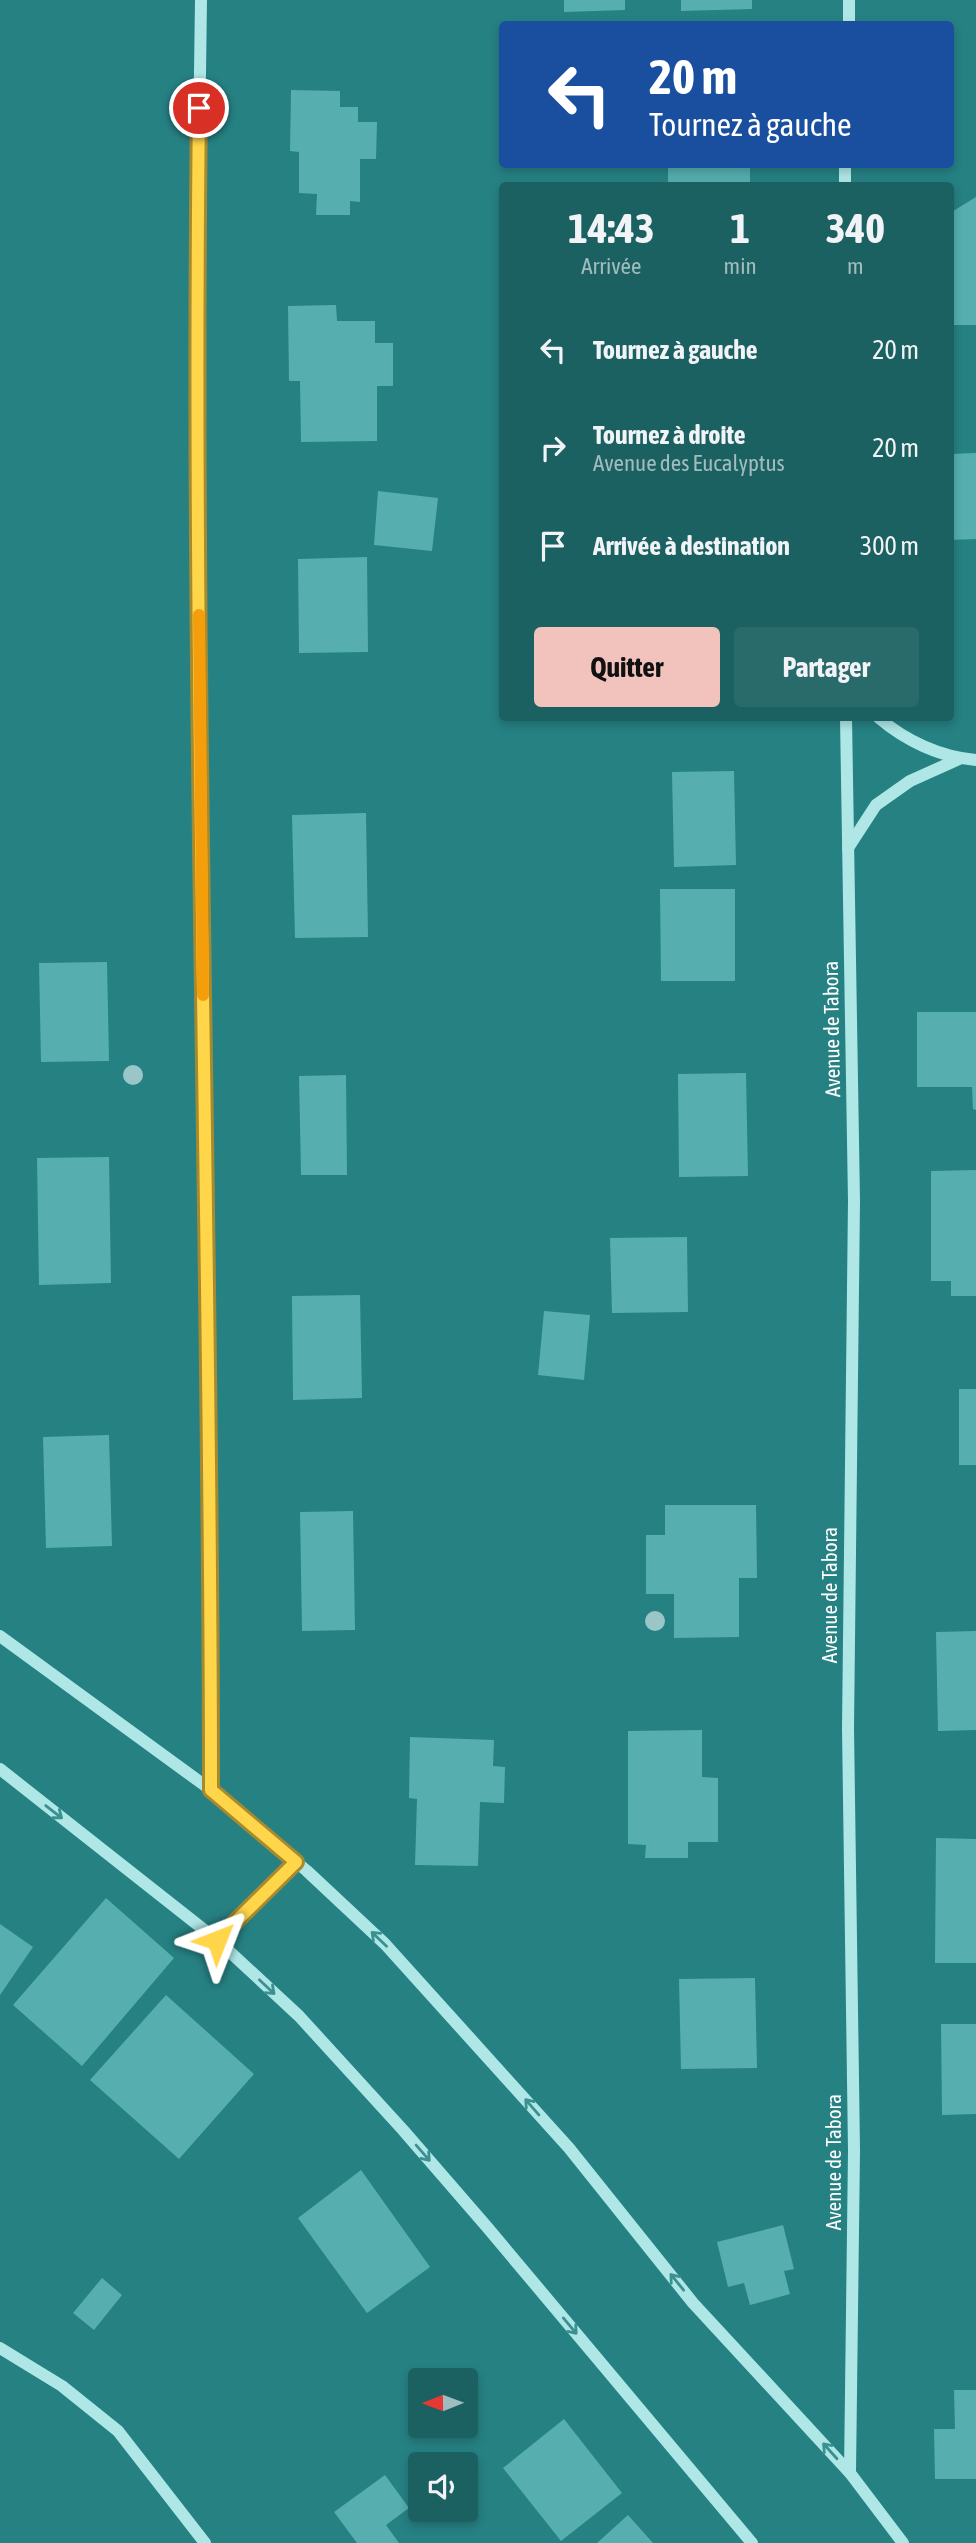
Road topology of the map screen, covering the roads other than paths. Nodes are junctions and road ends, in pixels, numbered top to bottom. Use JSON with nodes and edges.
{"nodes":[{"id":1,"x":201,"y":0,"type":"edge"},
{"id":2,"x":849,"y":0,"type":"edge"},
{"id":3,"x":849,"y":21,"type":"edge"},
{"id":4,"x":846,"y":721,"type":"edge"},
{"id":5,"x":883,"y":721,"type":"edge"},
{"id":6,"x":959,"y":759,"type":"junction"},
{"id":7,"x":976,"y":760,"type":"edge"},
{"id":8,"x":848,"y":848,"type":"junction"},
{"id":9,"x":0,"y":1636,"type":"edge"},
{"id":10,"x":0,"y":1769,"type":"edge"},
{"id":11,"x":211,"y":1790,"type":"junction"},
{"id":12,"x":296,"y":1862,"type":"junction"},
{"id":13,"x":217,"y":1940,"type":"junction"},
{"id":14,"x":0,"y":2348,"type":"edge"},
{"id":15,"x":850,"y":2473,"type":"junction"},
{"id":16,"x":205,"y":2543,"type":"edge"},
{"id":17,"x":751,"y":2543,"type":"edge"},
{"id":18,"x":902,"y":2543,"type":"edge"}],
"edges":[{"from":1,"to":11,"type":"street"},
{"from":2,"to":3,"type":"street"},
{"from":4,"to":8,"type":"street","name":"Avenue de Tabora"},
{"from":5,"to":6,"type":"street"},
{"from":6,"to":7,"type":"street"},
{"from":6,"to":8,"type":"street"},
{"from":8,"to":15,"type":"street","name":"Avenue de Tabora"},
{"from":9,"to":11,"type":"street"},
{"from":10,"to":13,"type":"street","one_way":true},
{"from":11,"to":12,"type":"street"},
{"from":12,"to":13,"type":"street"},
{"from":15,"to":12,"type":"street","one_way":true},
{"from":13,"to":17,"type":"street","one_way":true},
{"from":14,"to":16,"type":"street"},
{"from":15,"to":18,"type":"street"}]}
